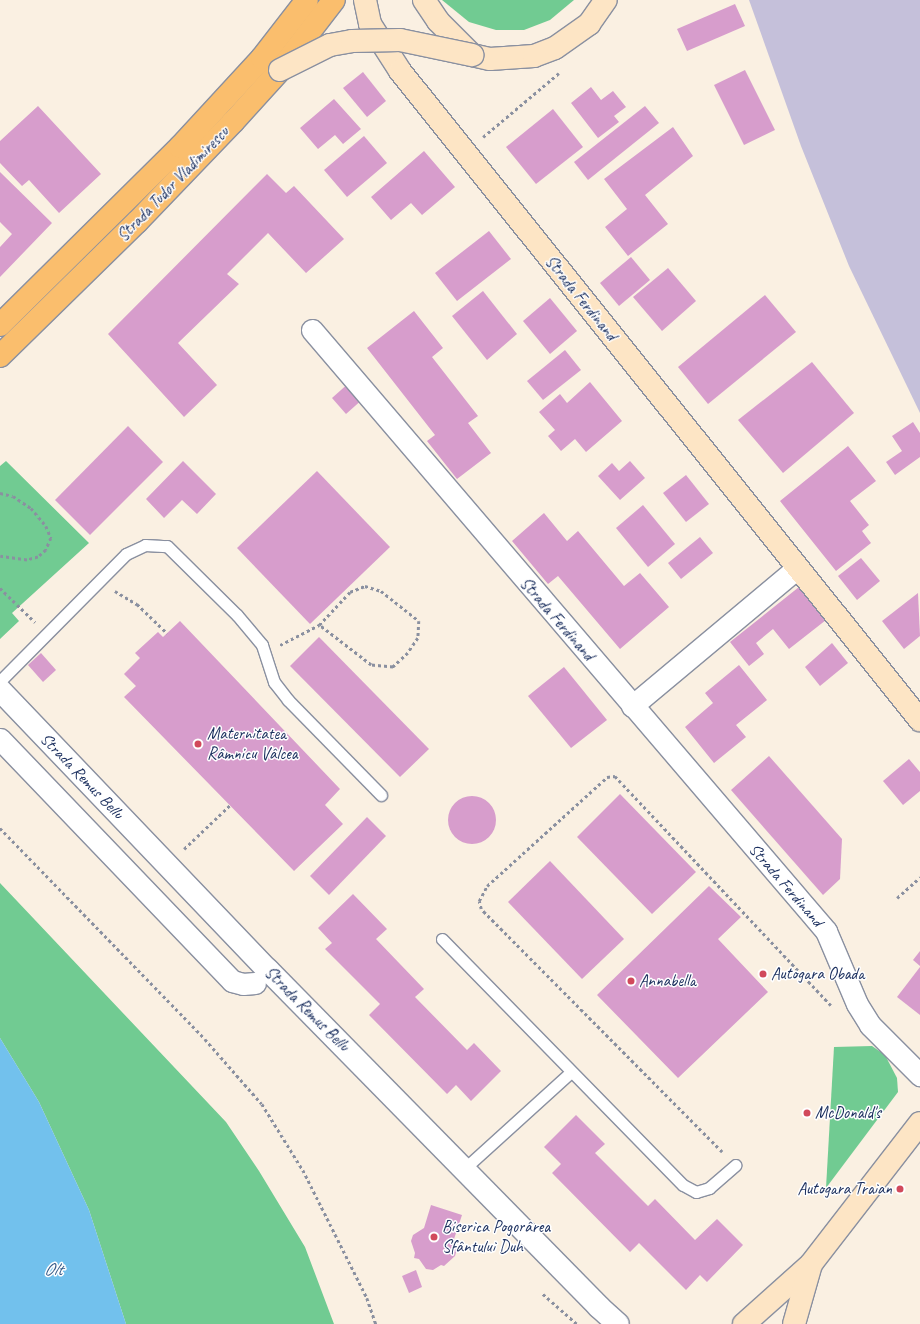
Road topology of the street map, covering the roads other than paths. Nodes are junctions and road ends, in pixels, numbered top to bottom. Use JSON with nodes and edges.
{"nodes":[{"id":1,"x":307,"y":0,"type":"edge"},
{"id":2,"x":334,"y":0,"type":"edge"},
{"id":3,"x":365,"y":0,"type":"edge"},
{"id":4,"x":424,"y":0,"type":"edge"},
{"id":5,"x":606,"y":0,"type":"edge"},
{"id":6,"x":472,"y":55,"type":"junction"},
{"id":7,"x":280,"y":70,"type":"junction"},
{"id":8,"x":0,"y":325,"type":"edge"},
{"id":9,"x":312,"y":330,"type":"dead end"},
{"id":10,"x":0,"y":356,"type":"edge"},
{"id":11,"x":796,"y":568,"type":"junction"},
{"id":12,"x":0,"y":681,"type":"edge"},
{"id":13,"x":0,"y":690,"type":"edge"},
{"id":14,"x":632,"y":706,"type":"junction"},
{"id":15,"x":920,"y":720,"type":"edge"},
{"id":16,"x":0,"y":739,"type":"edge"},
{"id":17,"x":381,"y":795,"type":"dead end"},
{"id":18,"x":442,"y":939,"type":"dead end"},
{"id":19,"x":255,"y":983,"type":"dead end"},
{"id":20,"x":571,"y":1072,"type":"junction"},
{"id":21,"x":920,"y":1075,"type":"edge"},
{"id":22,"x":920,"y":1123,"type":"edge"},
{"id":23,"x":735,"y":1165,"type":"road end"},
{"id":24,"x":464,"y":1169,"type":"junction"},
{"id":25,"x":811,"y":1264,"type":"junction"},
{"id":26,"x":618,"y":1324,"type":"edge"},
{"id":27,"x":744,"y":1324,"type":"edge"},
{"id":28,"x":794,"y":1324,"type":"edge"}],
"edges":[{"from":1,"to":8,"type":"main road","name":"Strada Tudor Vladimirescu"},
{"from":2,"to":7,"type":"main road","name":"Strada Tudor Vladimirescu"},
{"from":3,"to":11,"type":"main road","name":"Strada Ferdinand"},
{"from":4,"to":6,"type":"main road"},
{"from":5,"to":6,"type":"main road"},
{"from":6,"to":7,"type":"main road","bridge":true},
{"from":7,"to":10,"type":"main road","name":"Strada Tudor Vladimirescu"},
{"from":9,"to":14,"type":"street","name":"Strada Ferdinand"},
{"from":11,"to":14,"type":"street"},
{"from":11,"to":15,"type":"main road","name":"Strada Ferdinand"},
{"from":12,"to":17,"type":"lane"},
{"from":13,"to":24,"type":"street","name":"Strada Remus Bellu"},
{"from":14,"to":21,"type":"street","name":"Strada Ferdinand"},
{"from":16,"to":19,"type":"street"},
{"from":18,"to":20,"type":"lane"},
{"from":20,"to":23,"type":"lane"},
{"from":20,"to":24,"type":"lane"},
{"from":22,"to":25,"type":"main road"},
{"from":24,"to":26,"type":"street","name":"Strada Remus Bellu"},
{"from":25,"to":27,"type":"main road"},
{"from":25,"to":28,"type":"main road"}]}
